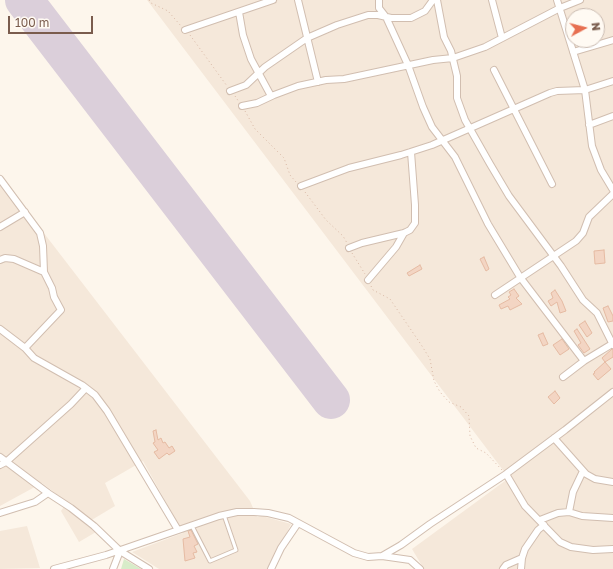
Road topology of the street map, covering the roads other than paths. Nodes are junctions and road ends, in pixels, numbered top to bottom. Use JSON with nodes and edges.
{"nodes":[{"id":1,"x":273,"y":0,"type":"edge"},
{"id":2,"x":298,"y":0,"type":"edge"},
{"id":3,"x":379,"y":0,"type":"edge"},
{"id":4,"x":433,"y":0,"type":"edge"},
{"id":5,"x":436,"y":0,"type":"edge"},
{"id":6,"x":492,"y":0,"type":"edge"},
{"id":7,"x":557,"y":0,"type":"edge"},
{"id":8,"x":580,"y":0,"type":"edge"},
{"id":9,"x":560,"y":8,"type":"junction"},
{"id":10,"x":239,"y":12,"type":"junction"},
{"id":11,"x":386,"y":17,"type":"junction"},
{"id":12,"x":185,"y":30,"type":"road end"},
{"id":13,"x":307,"y":38,"type":"junction"},
{"id":14,"x":502,"y":38,"type":"junction"},
{"id":15,"x":613,"y":40,"type":"edge"},
{"id":16,"x":573,"y":52,"type":"junction"},
{"id":17,"x":453,"y":58,"type":"junction"},
{"id":18,"x":408,"y":65,"type":"junction"},
{"id":19,"x":494,"y":70,"type":"dead end"},
{"id":20,"x":259,"y":73,"type":"junction"},
{"id":21,"x":613,"y":81,"type":"edge"},
{"id":22,"x":318,"y":82,"type":"junction"},
{"id":23,"x":585,"y":90,"type":"junction"},
{"id":24,"x":230,"y":91,"type":"road end"},
{"id":25,"x":271,"y":96,"type":"junction"},
{"id":26,"x":242,"y":106,"type":"road end"},
{"id":27,"x":514,"y":109,"type":"junction"},
{"id":28,"x":613,"y":116,"type":"edge"},
{"id":29,"x":589,"y":125,"type":"junction"},
{"id":30,"x":469,"y":127,"type":"junction"},
{"id":31,"x":442,"y":140,"type":"junction"},
{"id":32,"x":412,"y":152,"type":"junction"},
{"id":33,"x":0,"y":179,"type":"edge"},
{"id":34,"x":552,"y":184,"type":"dead end"},
{"id":35,"x":301,"y":186,"type":"road end"},
{"id":36,"x":613,"y":190,"type":"edge"},
{"id":37,"x":613,"y":194,"type":"edge"},
{"id":38,"x":25,"y":212,"type":"junction"},
{"id":39,"x":0,"y":227,"type":"edge"},
{"id":40,"x":404,"y":233,"type":"junction"},
{"id":41,"x":349,"y":248,"type":"road end"},
{"id":42,"x":0,"y":252,"type":"edge"},
{"id":43,"x":554,"y":256,"type":"junction"},
{"id":44,"x":3,"y":259,"type":"edge"},
{"id":45,"x":44,"y":272,"type":"junction"},
{"id":46,"x":520,"y":277,"type":"junction"},
{"id":47,"x":368,"y":280,"type":"road end"},
{"id":48,"x":495,"y":295,"type":"dead end"},
{"id":49,"x":0,"y":328,"type":"edge"},
{"id":50,"x":612,"y":344,"type":"edge"},
{"id":51,"x":25,"y":348,"type":"junction"},
{"id":52,"x":584,"y":360,"type":"junction"},
{"id":53,"x":562,"y":377,"type":"dead end"},
{"id":54,"x":86,"y":388,"type":"junction"},
{"id":55,"x":613,"y":392,"type":"edge"},
{"id":56,"x":605,"y":398,"type":"junction"},
{"id":57,"x":613,"y":398,"type":"edge"},
{"id":58,"x":554,"y":438,"type":"junction"},
{"id":59,"x":0,"y":457,"type":"edge"},
{"id":60,"x":6,"y":462,"type":"junction"},
{"id":61,"x":0,"y":465,"type":"edge"},
{"id":62,"x":583,"y":470,"type":"junction"},
{"id":63,"x":506,"y":474,"type":"junction"},
{"id":64,"x":613,"y":482,"type":"edge"},
{"id":65,"x":48,"y":493,"type":"junction"},
{"id":66,"x":569,"y":512,"type":"junction"},
{"id":67,"x":0,"y":513,"type":"edge"},
{"id":68,"x":224,"y":515,"type":"junction"},
{"id":69,"x":613,"y":518,"type":"edge"},
{"id":70,"x":298,"y":523,"type":"junction"},
{"id":71,"x":542,"y":523,"type":"junction"},
{"id":72,"x":192,"y":525,"type":"junction"},
{"id":73,"x":178,"y":530,"type":"junction"},
{"id":74,"x":613,"y":549,"type":"edge"},
{"id":75,"x":120,"y":551,"type":"junction"},
{"id":76,"x":382,"y":556,"type":"junction"},
{"id":77,"x":522,"y":558,"type":"junction"},
{"id":78,"x":54,"y":569,"type":"edge"},
{"id":79,"x":113,"y":569,"type":"edge"},
{"id":80,"x":149,"y":569,"type":"edge"},
{"id":81,"x":270,"y":569,"type":"edge"},
{"id":82,"x":420,"y":569,"type":"edge"},
{"id":83,"x":503,"y":569,"type":"edge"},
{"id":84,"x":521,"y":569,"type":"edge"}],
"edges":[{"from":1,"to":10,"type":"street"},
{"from":2,"to":13,"type":"street"},
{"from":3,"to":11,"type":"street"},
{"from":4,"to":11,"type":"street"},
{"from":5,"to":17,"type":"street"},
{"from":6,"to":14,"type":"street"},
{"from":7,"to":9,"type":"street"},
{"from":8,"to":9,"type":"street"},
{"from":9,"to":14,"type":"street"},
{"from":9,"to":16,"type":"street"},
{"from":10,"to":12,"type":"street"},
{"from":10,"to":20,"type":"street"},
{"from":11,"to":13,"type":"street"},
{"from":11,"to":18,"type":"street"},
{"from":13,"to":20,"type":"street"},
{"from":13,"to":22,"type":"street"},
{"from":14,"to":17,"type":"street"},
{"from":15,"to":16,"type":"street"},
{"from":16,"to":23,"type":"street"},
{"from":17,"to":18,"type":"street"},
{"from":17,"to":30,"type":"street"},
{"from":18,"to":22,"type":"street"},
{"from":18,"to":31,"type":"street"},
{"from":19,"to":27,"type":"street"},
{"from":20,"to":24,"type":"street"},
{"from":20,"to":25,"type":"street"},
{"from":21,"to":23,"type":"street"},
{"from":22,"to":25,"type":"street"},
{"from":23,"to":27,"type":"street"},
{"from":23,"to":29,"type":"street"},
{"from":25,"to":26,"type":"street"},
{"from":27,"to":30,"type":"street"},
{"from":27,"to":34,"type":"street"},
{"from":28,"to":29,"type":"street"},
{"from":29,"to":36,"type":"street"},
{"from":30,"to":31,"type":"street"},
{"from":30,"to":43,"type":"street"},
{"from":31,"to":32,"type":"street"},
{"from":31,"to":46,"type":"street"},
{"from":32,"to":35,"type":"street"},
{"from":32,"to":40,"type":"street"},
{"from":33,"to":38,"type":"street"},
{"from":37,"to":43,"type":"street"},
{"from":38,"to":39,"type":"street"},
{"from":38,"to":45,"type":"street"},
{"from":40,"to":41,"type":"street"},
{"from":40,"to":47,"type":"street"},
{"from":42,"to":44,"type":"street"},
{"from":43,"to":46,"type":"street"},
{"from":43,"to":50,"type":"street"},
{"from":44,"to":45,"type":"street"},
{"from":45,"to":51,"type":"street"},
{"from":46,"to":48,"type":"street"},
{"from":46,"to":52,"type":"street"},
{"from":49,"to":51,"type":"street"},
{"from":50,"to":52,"type":"street"},
{"from":51,"to":54,"type":"street"},
{"from":52,"to":53,"type":"street"},
{"from":54,"to":60,"type":"street"},
{"from":54,"to":73,"type":"street"},
{"from":55,"to":56,"type":"street"},
{"from":56,"to":57,"type":"street"},
{"from":56,"to":58,"type":"street"},
{"from":58,"to":62,"type":"street"},
{"from":58,"to":63,"type":"street"},
{"from":59,"to":60,"type":"street"},
{"from":60,"to":61,"type":"street"},
{"from":60,"to":65,"type":"street"},
{"from":62,"to":64,"type":"street"},
{"from":62,"to":66,"type":"street"},
{"from":63,"to":71,"type":"street"},
{"from":63,"to":76,"type":"street"},
{"from":65,"to":67,"type":"street"},
{"from":65,"to":75,"type":"street"},
{"from":66,"to":69,"type":"street"},
{"from":66,"to":71,"type":"street"},
{"from":68,"to":70,"type":"street"},
{"from":68,"to":72,"type":"street"},
{"from":68,"to":72,"type":"lane"},
{"from":70,"to":76,"type":"street"},
{"from":70,"to":81,"type":"street"},
{"from":71,"to":74,"type":"street"},
{"from":71,"to":77,"type":"street"},
{"from":72,"to":73,"type":"street"},
{"from":73,"to":75,"type":"street"},
{"from":75,"to":78,"type":"street"},
{"from":75,"to":79,"type":"street"},
{"from":75,"to":80,"type":"street"},
{"from":76,"to":82,"type":"street"},
{"from":77,"to":83,"type":"street"},
{"from":77,"to":84,"type":"street"}]}
